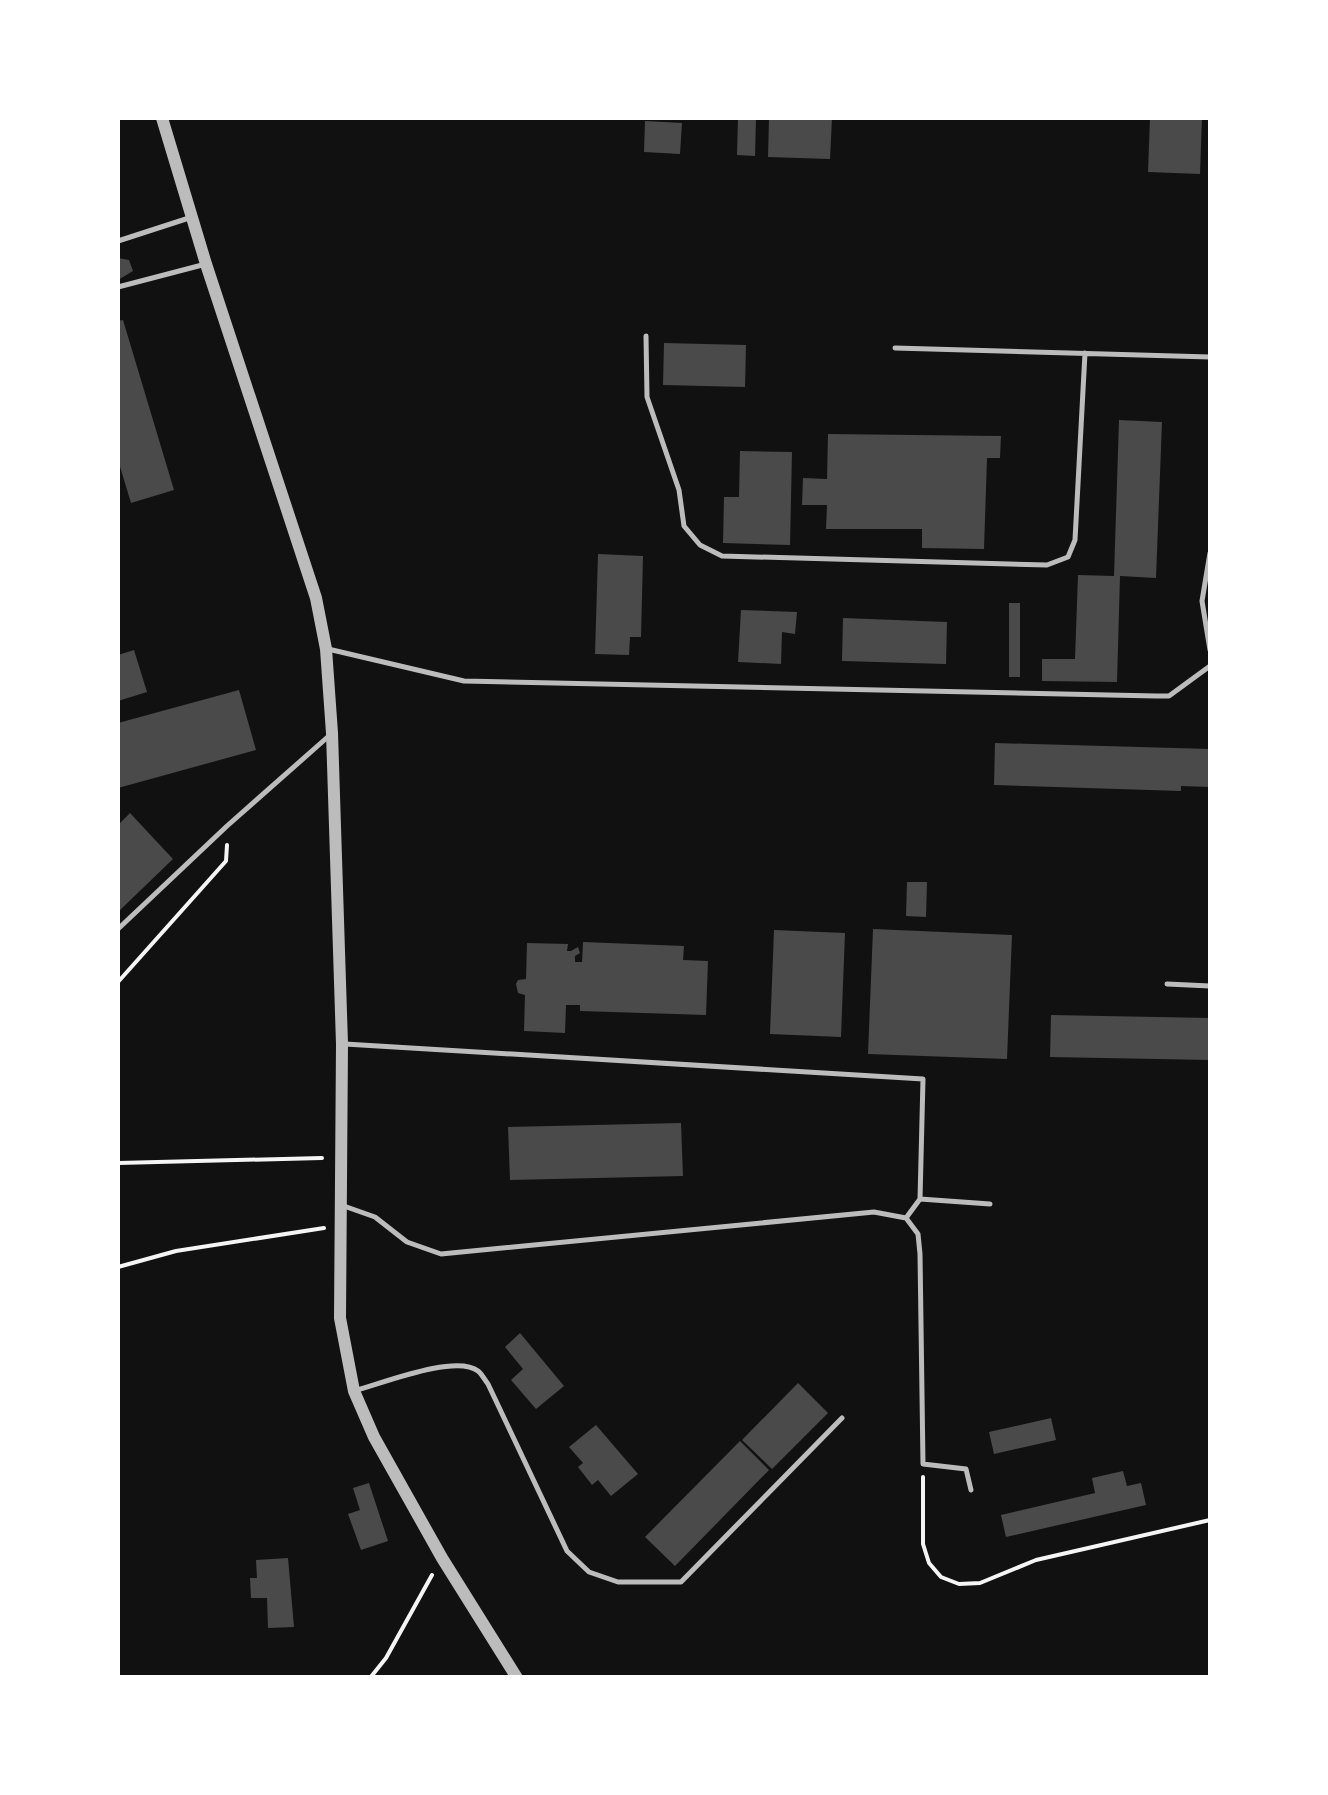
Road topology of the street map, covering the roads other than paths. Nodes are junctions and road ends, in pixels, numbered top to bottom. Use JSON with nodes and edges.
{"nodes":[{"id":1,"x":162,"y":118,"type":"edge"},
{"id":2,"x":192,"y":218,"type":"junction"},
{"id":3,"x":118,"y":241,"type":"edge"},
{"id":4,"x":206,"y":264,"type":"junction"},
{"id":5,"x":118,"y":287,"type":"edge"},
{"id":6,"x":646,"y":336,"type":"dead end"},
{"id":7,"x":895,"y":348,"type":"dead end"},
{"id":8,"x":1085,"y":353,"type":"junction"},
{"id":9,"x":1210,"y":357,"type":"edge"},
{"id":10,"x":1210,"y":553,"type":"edge"},
{"id":11,"x":326,"y":648,"type":"junction"},
{"id":12,"x":1210,"y":650,"type":"edge"},
{"id":13,"x":1210,"y":666,"type":"edge"},
{"id":14,"x":332,"y":733,"type":"junction"},
{"id":15,"x":118,"y":929,"type":"edge"},
{"id":16,"x":1166,"y":984,"type":"dead end"},
{"id":17,"x":1210,"y":986,"type":"edge"},
{"id":18,"x":342,"y":1044,"type":"junction"},
{"id":19,"x":920,"y":1200,"type":"junction"},
{"id":20,"x":340,"y":1204,"type":"junction"},
{"id":21,"x":990,"y":1204,"type":"dead end"},
{"id":22,"x":906,"y":1218,"type":"junction"},
{"id":23,"x":354,"y":1390,"type":"junction"},
{"id":24,"x":842,"y":1418,"type":"dead end"},
{"id":25,"x":971,"y":1490,"type":"dead end"},
{"id":26,"x":517,"y":1678,"type":"edge"}],
"edges":[{"from":1,"to":2,"type":"street"},
{"from":2,"to":3,"type":"lane"},
{"from":2,"to":4,"type":"street"},
{"from":4,"to":5,"type":"lane"},
{"from":4,"to":11,"type":"street"},
{"from":6,"to":8,"type":"lane"},
{"from":7,"to":8,"type":"lane"},
{"from":8,"to":9,"type":"lane"},
{"from":10,"to":12,"type":"lane"},
{"from":11,"to":13,"type":"lane"},
{"from":11,"to":14,"type":"street"},
{"from":14,"to":15,"type":"lane"},
{"from":14,"to":18,"type":"street"},
{"from":16,"to":17,"type":"lane"},
{"from":18,"to":19,"type":"lane"},
{"from":18,"to":20,"type":"street"},
{"from":19,"to":21,"type":"lane"},
{"from":19,"to":22,"type":"lane"},
{"from":20,"to":22,"type":"lane"},
{"from":20,"to":23,"type":"street"},
{"from":22,"to":25,"type":"lane"},
{"from":23,"to":24,"type":"lane"},
{"from":23,"to":26,"type":"street"}]}
